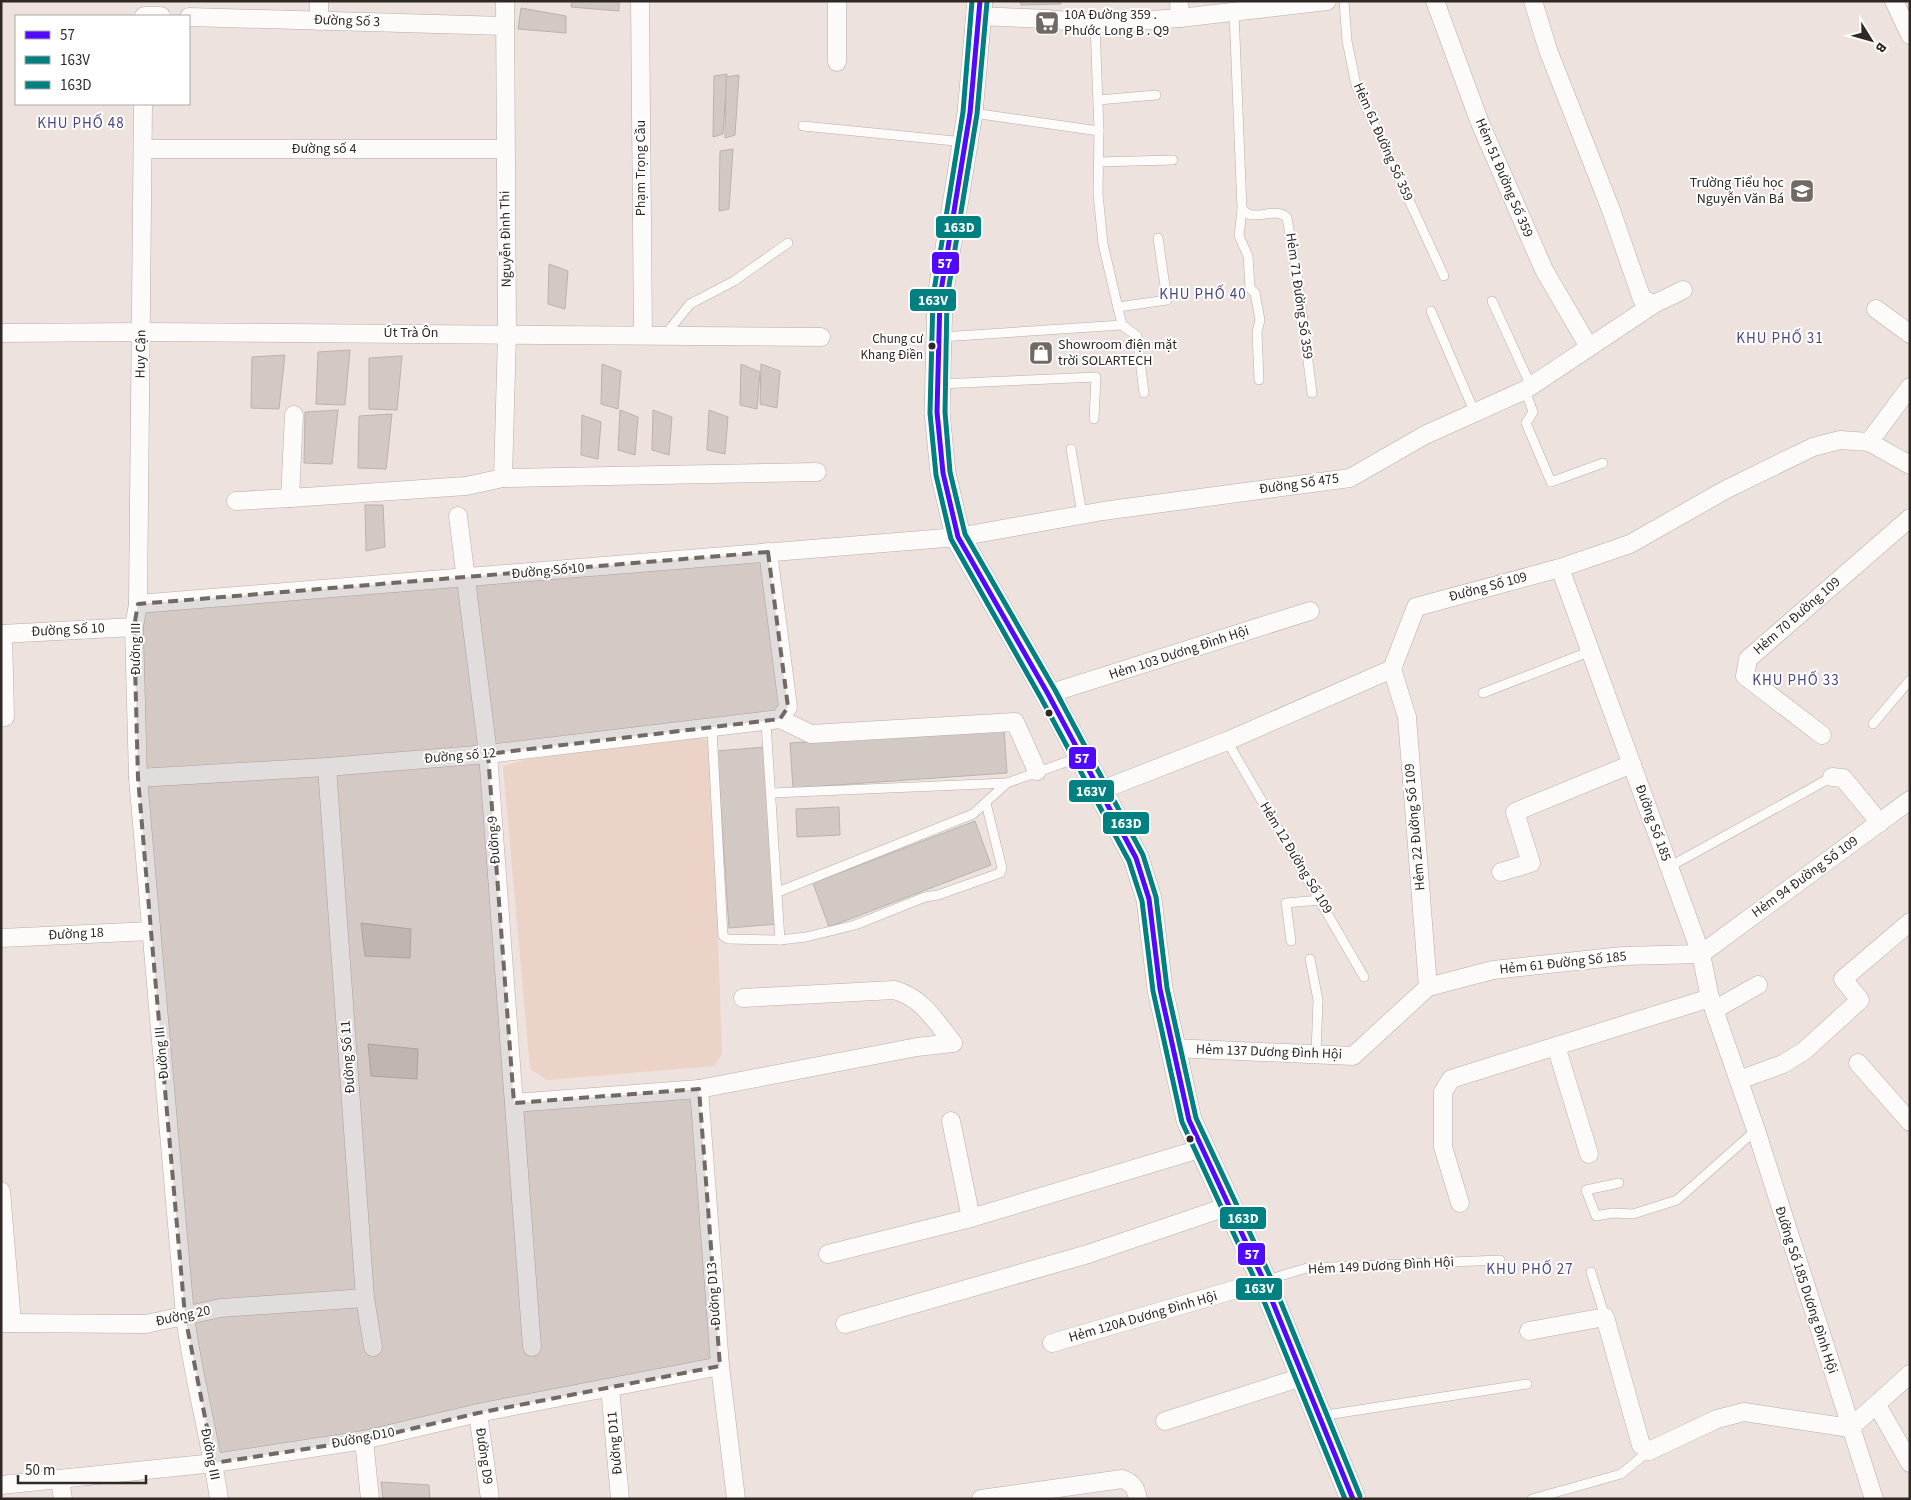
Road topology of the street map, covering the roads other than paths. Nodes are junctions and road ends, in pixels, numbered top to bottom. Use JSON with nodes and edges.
{"nodes":[{"id":1,"x":144,"y":1,"type":"edge"},
{"id":2,"x":319,"y":1,"type":"edge"},
{"id":3,"x":505,"y":1,"type":"edge"},
{"id":4,"x":640,"y":1,"type":"edge"},
{"id":5,"x":837,"y":1,"type":"edge"},
{"id":6,"x":1327,"y":1,"type":"edge"},
{"id":7,"x":1344,"y":1,"type":"edge"},
{"id":8,"x":1435,"y":1,"type":"edge"},
{"id":9,"x":1533,"y":1,"type":"edge"},
{"id":10,"x":1894,"y":1,"type":"edge"},
{"id":11,"x":1294,"y":3,"type":"edge"},
{"id":12,"x":979,"y":9,"type":"edge"},
{"id":13,"x":1180,"y":10,"type":"edge"},
{"id":14,"x":1234,"y":12,"type":"junction"},
{"id":15,"x":144,"y":15,"type":"edge"},
{"id":16,"x":190,"y":17,"type":"edge"},
{"id":17,"x":319,"y":21,"type":"junction"},
{"id":18,"x":1095,"y":24,"type":"junction"},
{"id":19,"x":505,"y":26,"type":"junction"},
{"id":20,"x":1910,"y":35,"type":"edge"},
{"id":21,"x":837,"y":62,"type":"dead end"},
{"id":22,"x":1156,"y":95,"type":"dead end"},
{"id":23,"x":1098,"y":100,"type":"junction"},
{"id":24,"x":143,"y":105,"type":"edge"},
{"id":25,"x":970,"y":113,"type":"junction"},
{"id":26,"x":803,"y":126,"type":"dead end"},
{"id":27,"x":1099,"y":131,"type":"junction"},
{"id":28,"x":965,"y":142,"type":"junction"},
{"id":29,"x":143,"y":149,"type":"junction"},
{"id":30,"x":505,"y":149,"type":"junction"},
{"id":31,"x":1174,"y":160,"type":"dead end"},
{"id":32,"x":1098,"y":162,"type":"junction"},
{"id":33,"x":1242,"y":209,"type":"junction"},
{"id":34,"x":1158,"y":238,"type":"dead end"},
{"id":35,"x":788,"y":243,"type":"dead end"},
{"id":36,"x":1444,"y":276,"type":"dead end"},
{"id":37,"x":1683,"y":290,"type":"dead end"},
{"id":38,"x":1492,"y":301,"type":"dead end"},
{"id":39,"x":1654,"y":304,"type":"junction"},
{"id":40,"x":1118,"y":307,"type":"junction"},
{"id":41,"x":1876,"y":309,"type":"dead end"},
{"id":42,"x":1431,"y":311,"type":"dead end"},
{"id":43,"x":1122,"y":325,"type":"junction"},
{"id":44,"x":142,"y":332,"type":"junction"},
{"id":45,"x":1,"y":333,"type":"edge"},
{"id":46,"x":508,"y":334,"type":"junction"},
{"id":47,"x":1910,"y":334,"type":"edge"},
{"id":48,"x":642,"y":335,"type":"junction"},
{"id":49,"x":665,"y":335,"type":"junction"},
{"id":50,"x":821,"y":336,"type":"dead end"},
{"id":51,"x":938,"y":337,"type":"junction"},
{"id":52,"x":1589,"y":347,"type":"junction"},
{"id":53,"x":1259,"y":380,"type":"dead end"},
{"id":54,"x":937,"y":384,"type":"junction"},
{"id":55,"x":1910,"y":387,"type":"edge"},
{"id":56,"x":1528,"y":388,"type":"junction"},
{"id":57,"x":1144,"y":393,"type":"dead end"},
{"id":58,"x":1312,"y":393,"type":"dead end"},
{"id":59,"x":1474,"y":411,"type":"junction"},
{"id":60,"x":294,"y":415,"type":"dead end"},
{"id":61,"x":1094,"y":419,"type":"dead end"},
{"id":62,"x":1869,"y":442,"type":"junction"},
{"id":63,"x":1071,"y":449,"type":"dead end"},
{"id":64,"x":1603,"y":463,"type":"dead end"},
{"id":65,"x":1910,"y":465,"type":"edge"},
{"id":66,"x":816,"y":472,"type":"dead end"},
{"id":67,"x":503,"y":478,"type":"junction"},
{"id":68,"x":290,"y":498,"type":"junction"},
{"id":69,"x":236,"y":500,"type":"dead end"},
{"id":70,"x":1082,"y":514,"type":"junction"},
{"id":71,"x":458,"y":516,"type":"dead end"},
{"id":72,"x":1910,"y":518,"type":"edge"},
{"id":73,"x":958,"y":537,"type":"junction"},
{"id":74,"x":768,"y":552,"type":"junction"},
{"id":75,"x":1560,"y":568,"type":"junction"},
{"id":76,"x":466,"y":577,"type":"junction"},
{"id":77,"x":138,"y":604,"type":"junction"},
{"id":78,"x":1310,"y":611,"type":"dead end"},
{"id":79,"x":134,"y":627,"type":"junction"},
{"id":80,"x":2,"y":634,"type":"edge"},
{"id":81,"x":1590,"y":651,"type":"junction"},
{"id":82,"x":1392,"y":669,"type":"junction"},
{"id":83,"x":1910,"y":680,"type":"edge"},
{"id":84,"x":1482,"y":693,"type":"dead end"},
{"id":85,"x":1048,"y":694,"type":"junction"},
{"id":86,"x":5,"y":717,"type":"dead end"},
{"id":87,"x":773,"y":721,"type":"junction"},
{"id":88,"x":1873,"y":724,"type":"dead end"},
{"id":89,"x":712,"y":729,"type":"junction"},
{"id":90,"x":1822,"y":735,"type":"dead end"},
{"id":91,"x":1227,"y":741,"type":"junction"},
{"id":92,"x":488,"y":754,"type":"junction"},
{"id":93,"x":1080,"y":757,"type":"junction"},
{"id":94,"x":1632,"y":764,"type":"junction"},
{"id":95,"x":327,"y":767,"type":"junction"},
{"id":96,"x":1037,"y":772,"type":"junction"},
{"id":97,"x":1832,"y":777,"type":"joint"},
{"id":98,"x":138,"y":778,"type":"junction"},
{"id":99,"x":1007,"y":783,"type":"junction"},
{"id":100,"x":1099,"y":791,"type":"junction"},
{"id":101,"x":772,"y":793,"type":"junction"},
{"id":102,"x":1910,"y":800,"type":"edge"},
{"id":103,"x":986,"y":803,"type":"junction"},
{"id":104,"x":1880,"y":823,"type":"junction"},
{"id":105,"x":1669,"y":867,"type":"junction"},
{"id":106,"x":1501,"y":872,"type":"dead end"},
{"id":107,"x":778,"y":892,"type":"junction"},
{"id":108,"x":1321,"y":900,"type":"junction"},
{"id":109,"x":1910,"y":922,"type":"edge"},
{"id":110,"x":151,"y":930,"type":"junction"},
{"id":111,"x":1,"y":938,"type":"edge"},
{"id":112,"x":780,"y":940,"type":"junction"},
{"id":113,"x":1291,"y":941,"type":"dead end"},
{"id":114,"x":1701,"y":954,"type":"junction"},
{"id":115,"x":1310,"y":959,"type":"dead end"},
{"id":116,"x":1364,"y":977,"type":"dead end"},
{"id":117,"x":1758,"y":985,"type":"dead end"},
{"id":118,"x":1428,"y":987,"type":"junction"},
{"id":119,"x":743,"y":998,"type":"dead end"},
{"id":120,"x":1712,"y":1004,"type":"junction"},
{"id":121,"x":1556,"y":1046,"type":"junction"},
{"id":122,"x":1173,"y":1048,"type":"junction"},
{"id":123,"x":1316,"y":1054,"type":"junction"},
{"id":124,"x":1858,"y":1063,"type":"dead end"},
{"id":125,"x":1739,"y":1080,"type":"junction"},
{"id":126,"x":699,"y":1089,"type":"junction"},
{"id":127,"x":514,"y":1103,"type":"junction"},
{"id":128,"x":952,"y":1121,"type":"dead end"},
{"id":129,"x":1910,"y":1122,"type":"edge"},
{"id":130,"x":1756,"y":1130,"type":"junction"},
{"id":131,"x":1202,"y":1148,"type":"junction"},
{"id":132,"x":1589,"y":1154,"type":"dead end"},
{"id":133,"x":1619,"y":1183,"type":"dead end"},
{"id":134,"x":1,"y":1190,"type":"edge"},
{"id":135,"x":1460,"y":1203,"type":"dead end"},
{"id":136,"x":1229,"y":1206,"type":"junction"},
{"id":137,"x":971,"y":1218,"type":"junction"},
{"id":138,"x":828,"y":1254,"type":"dead end"},
{"id":139,"x":1500,"y":1260,"type":"dead end"},
{"id":140,"x":1591,"y":1272,"type":"dead end"},
{"id":141,"x":1264,"y":1281,"type":"junction"},
{"id":142,"x":365,"y":1298,"type":"junction"},
{"id":143,"x":186,"y":1316,"type":"junction"},
{"id":144,"x":1605,"y":1317,"type":"junction"},
{"id":145,"x":7,"y":1323,"type":"edge"},
{"id":146,"x":845,"y":1324,"type":"dead end"},
{"id":147,"x":1529,"y":1331,"type":"dead end"},
{"id":148,"x":1052,"y":1343,"type":"dead end"},
{"id":149,"x":373,"y":1347,"type":"dead end"},
{"id":150,"x":532,"y":1347,"type":"dead end"},
{"id":151,"x":720,"y":1366,"type":"junction"},
{"id":152,"x":1910,"y":1374,"type":"edge"},
{"id":153,"x":1302,"y":1377,"type":"junction"},
{"id":154,"x":1527,"y":1384,"type":"dead end"},
{"id":155,"x":610,"y":1388,"type":"junction"},
{"id":156,"x":1878,"y":1405,"type":"junction"},
{"id":157,"x":478,"y":1413,"type":"junction"},
{"id":158,"x":1320,"y":1416,"type":"junction"},
{"id":159,"x":1165,"y":1421,"type":"dead end"},
{"id":160,"x":1850,"y":1428,"type":"junction"},
{"id":161,"x":364,"y":1440,"type":"junction"},
{"id":162,"x":1649,"y":1451,"type":"junction"},
{"id":163,"x":214,"y":1463,"type":"junction"},
{"id":164,"x":1910,"y":1463,"type":"edge"},
{"id":165,"x":60,"y":1480,"type":"junction"},
{"id":166,"x":1,"y":1485,"type":"edge"},
{"id":167,"x":1008,"y":1497,"type":"edge"},
{"id":168,"x":63,"y":1499,"type":"edge"},
{"id":169,"x":219,"y":1499,"type":"edge"},
{"id":170,"x":370,"y":1499,"type":"edge"},
{"id":171,"x":490,"y":1499,"type":"edge"},
{"id":172,"x":620,"y":1499,"type":"edge"},
{"id":173,"x":736,"y":1499,"type":"edge"},
{"id":174,"x":981,"y":1499,"type":"edge"},
{"id":175,"x":1138,"y":1499,"type":"edge"},
{"id":176,"x":1353,"y":1499,"type":"edge"},
{"id":177,"x":1532,"y":1499,"type":"edge"},
{"id":178,"x":1874,"y":1499,"type":"edge"}],
"edges":[{"from":1,"to":15,"type":"street"},
{"from":2,"to":17,"type":"street"},
{"from":3,"to":19,"type":"street","name":"Nguyễn Đình Thi"},
{"from":4,"to":48,"type":"street","name":"Phạm Trọng Cầu"},
{"from":5,"to":21,"type":"street"},
{"from":6,"to":11,"type":"street"},
{"from":7,"to":36,"type":"lane","name":"Hẻm 61 Đường Số 359"},
{"from":8,"to":52,"type":"street","name":"Hẻm 51 Đường Số 359"},
{"from":9,"to":39,"type":"street"},
{"from":10,"to":20,"type":"street"},
{"from":11,"to":14,"type":"street"},
{"from":12,"to":18,"type":"street"},
{"from":12,"to":25,"type":"street"},
{"from":13,"to":14,"type":"street"},
{"from":13,"to":18,"type":"street"},
{"from":14,"to":33,"type":"lane"},
{"from":16,"to":17,"type":"street","name":"Đường Số 3"},
{"from":17,"to":19,"type":"street","name":"Đường Số 3"},
{"from":18,"to":23,"type":"lane"},
{"from":19,"to":30,"type":"street","name":"Nguyễn Đình Thi"},
{"from":22,"to":23,"type":"lane"},
{"from":23,"to":27,"type":"lane"},
{"from":24,"to":29,"type":"street","name":"Huy Cận"},
{"from":25,"to":27,"type":"lane"},
{"from":25,"to":28,"type":"street"},
{"from":26,"to":28,"type":"lane"},
{"from":27,"to":32,"type":"lane"},
{"from":28,"to":51,"type":"street"},
{"from":29,"to":30,"type":"street","name":"Đường số 4"},
{"from":29,"to":44,"type":"street","name":"Huy Cận"},
{"from":30,"to":46,"type":"street","name":"Nguyễn Đình Thi"},
{"from":31,"to":32,"type":"lane"},
{"from":32,"to":40,"type":"lane"},
{"from":33,"to":53,"type":"lane"},
{"from":33,"to":58,"type":"lane","name":"Hẻm 71 Đường Số 359"},
{"from":34,"to":40,"type":"lane"},
{"from":35,"to":49,"type":"lane"},
{"from":37,"to":39,"type":"street","name":"Đường Số 475"},
{"from":38,"to":56,"type":"lane"},
{"from":39,"to":52,"type":"street","name":"Đường Số 475"},
{"from":40,"to":43,"type":"lane"},
{"from":41,"to":47,"type":"street"},
{"from":42,"to":59,"type":"lane"},
{"from":43,"to":51,"type":"lane"},
{"from":43,"to":57,"type":"lane"},
{"from":44,"to":45,"type":"street","name":"Út Trà Ôn"},
{"from":44,"to":46,"type":"street","name":"Út Trà Ôn"},
{"from":44,"to":77,"type":"street","name":"Huy Cận"},
{"from":46,"to":48,"type":"street","name":"Út Trà Ôn"},
{"from":46,"to":67,"type":"street","name":"Nguyễn Đình Thi"},
{"from":48,"to":49,"type":"street","name":"Út Trà Ôn"},
{"from":49,"to":50,"type":"street","name":"Út Trà Ôn"},
{"from":51,"to":54,"type":"street"},
{"from":52,"to":56,"type":"street","name":"Đường Số 475"},
{"from":54,"to":61,"type":"lane"},
{"from":54,"to":73,"type":"street"},
{"from":55,"to":62,"type":"street"},
{"from":56,"to":59,"type":"street","name":"Đường Số 475"},
{"from":56,"to":64,"type":"lane"},
{"from":59,"to":70,"type":"street","name":"Đường Số 475"},
{"from":60,"to":68,"type":"street"},
{"from":62,"to":65,"type":"street","name":"Đường Số 109"},
{"from":62,"to":75,"type":"street","name":"Đường Số 109"},
{"from":63,"to":70,"type":"lane"},
{"from":66,"to":67,"type":"street"},
{"from":67,"to":68,"type":"street"},
{"from":68,"to":69,"type":"street"},
{"from":70,"to":73,"type":"street","name":"Đường Số 475"},
{"from":71,"to":76,"type":"street","name":"Đường 9"},
{"from":72,"to":90,"type":"street","name":"Hẻm 70 Đường 109"},
{"from":73,"to":74,"type":"street","name":"Đường Số 10"},
{"from":73,"to":85,"type":"street"},
{"from":74,"to":76,"type":"street","name":"Đường Số 10"},
{"from":74,"to":87,"type":"street"},
{"from":75,"to":81,"type":"street","name":"Đường Số 185"},
{"from":75,"to":82,"type":"street","name":"Đường Số 109"},
{"from":76,"to":77,"type":"street","name":"Đường Số 10"},
{"from":76,"to":92,"type":"street","name":"Đường 9"},
{"from":77,"to":79,"type":"street","name":"Đường III"},
{"from":78,"to":85,"type":"street","name":"Hẻm 103 Dương Đình Hội"},
{"from":79,"to":80,"type":"street","name":"Đường Số 10"},
{"from":79,"to":98,"type":"street","name":"Đường III"},
{"from":80,"to":86,"type":"street"},
{"from":81,"to":84,"type":"lane"},
{"from":81,"to":94,"type":"street","name":"Đường Số 185"},
{"from":82,"to":91,"type":"street"},
{"from":82,"to":118,"type":"street","name":"Hẻm 22 Đường Số 109"},
{"from":83,"to":88,"type":"lane"},
{"from":85,"to":93,"type":"street"},
{"from":87,"to":89,"type":"street","name":"Đường số 12"},
{"from":87,"to":96,"type":"street"},
{"from":87,"to":101,"type":"lane"},
{"from":89,"to":92,"type":"street","name":"Đường số 12"},
{"from":89,"to":112,"type":"lane"},
{"from":91,"to":100,"type":"street"},
{"from":91,"to":108,"type":"lane","name":"Hẻm 12 Đường Số 109"},
{"from":92,"to":95,"type":"street","name":"Đường số 12"},
{"from":92,"to":127,"type":"street","name":"Đường 9"},
{"from":93,"to":96,"type":"lane"},
{"from":93,"to":100,"type":"street"},
{"from":94,"to":105,"type":"street","name":"Đường Số 185"},
{"from":94,"to":106,"type":"street"},
{"from":95,"to":98,"type":"street","name":"Đường số 12"},
{"from":95,"to":142,"type":"street","name":"Đường Số 11"},
{"from":96,"to":99,"type":"lane"},
{"from":97,"to":104,"type":"street"},
{"from":97,"to":105,"type":"lane"},
{"from":98,"to":110,"type":"street","name":"Đường III"},
{"from":99,"to":101,"type":"lane"},
{"from":99,"to":103,"type":"lane"},
{"from":100,"to":122,"type":"street"},
{"from":101,"to":107,"type":"lane"},
{"from":102,"to":104,"type":"street","name":"Hẻm 94 Đường Số 109"},
{"from":103,"to":107,"type":"lane"},
{"from":103,"to":112,"type":"lane"},
{"from":104,"to":114,"type":"street","name":"Hẻm 94 Đường Số 109"},
{"from":105,"to":114,"type":"street","name":"Đường Số 185"},
{"from":107,"to":112,"type":"lane"},
{"from":108,"to":113,"type":"lane"},
{"from":108,"to":116,"type":"lane","name":"Hẻm 12 Đường Số 109"},
{"from":109,"to":125,"type":"street"},
{"from":110,"to":111,"type":"street","name":"Đường 18"},
{"from":110,"to":143,"type":"street","name":"Đường III"},
{"from":114,"to":118,"type":"street","name":"Hẻm 61 Đường Số 185"},
{"from":114,"to":120,"type":"street","name":"Đường Số 185"},
{"from":115,"to":123,"type":"lane"},
{"from":117,"to":120,"type":"street"},
{"from":118,"to":123,"type":"street","name":"Hẻm 137 Dương Đình Hội"},
{"from":119,"to":126,"type":"street"},
{"from":120,"to":121,"type":"street"},
{"from":120,"to":125,"type":"street","name":"Đường Số 185"},
{"from":121,"to":132,"type":"street"},
{"from":121,"to":135,"type":"street"},
{"from":122,"to":123,"type":"street","name":"Hẻm 137 Dương Đình Hội"},
{"from":122,"to":131,"type":"street"},
{"from":124,"to":129,"type":"street"},
{"from":125,"to":130,"type":"street","name":"Đường Số 185 Dương Đình Hội"},
{"from":126,"to":127,"type":"street"},
{"from":126,"to":151,"type":"street","name":"Đường D13"},
{"from":127,"to":150,"type":"street","name":"Đường 9"},
{"from":128,"to":137,"type":"street"},
{"from":130,"to":133,"type":"lane"},
{"from":130,"to":160,"type":"street","name":"Đường Số 185 Dương Đình Hội"},
{"from":131,"to":136,"type":"street"},
{"from":131,"to":137,"type":"street"},
{"from":134,"to":145,"type":"street"},
{"from":136,"to":141,"type":"street"},
{"from":136,"to":146,"type":"street"},
{"from":137,"to":138,"type":"street"},
{"from":139,"to":141,"type":"lane","name":"Hẻm 149 Dương Đình Hội"},
{"from":140,"to":144,"type":"lane"},
{"from":141,"to":148,"type":"street","name":"Hẻm 120A Dương Đình Hội"},
{"from":141,"to":153,"type":"street"},
{"from":142,"to":143,"type":"street","name":"Đường 20"},
{"from":142,"to":149,"type":"street","name":"Đường Số 11"},
{"from":143,"to":145,"type":"street","name":"Đường 20"},
{"from":143,"to":163,"type":"street","name":"Đường III"},
{"from":144,"to":147,"type":"street"},
{"from":144,"to":162,"type":"street"},
{"from":151,"to":155,"type":"street","name":"Đường D10"},
{"from":151,"to":173,"type":"street","name":"Đường D13"},
{"from":152,"to":156,"type":"street"},
{"from":153,"to":158,"type":"street"},
{"from":153,"to":159,"type":"street"},
{"from":154,"to":158,"type":"lane"},
{"from":155,"to":157,"type":"street","name":"Đường D10"},
{"from":155,"to":172,"type":"street","name":"Đường D11"},
{"from":156,"to":160,"type":"street"},
{"from":156,"to":164,"type":"street"},
{"from":157,"to":161,"type":"street","name":"Đường D10"},
{"from":157,"to":171,"type":"street","name":"Đường D9"},
{"from":158,"to":176,"type":"street"},
{"from":160,"to":162,"type":"street"},
{"from":160,"to":178,"type":"street","name":"Đường Số 185 Dương Đình Hội"},
{"from":161,"to":163,"type":"street","name":"Đường D10"},
{"from":161,"to":170,"type":"street"},
{"from":162,"to":177,"type":"lane"},
{"from":163,"to":165,"type":"street","name":"Đường D10"},
{"from":163,"to":169,"type":"street","name":"Đường III"},
{"from":165,"to":166,"type":"street","name":"Đường D10"},
{"from":165,"to":168,"type":"street"},
{"from":167,"to":174,"type":"street"},
{"from":167,"to":175,"type":"street"}]}
